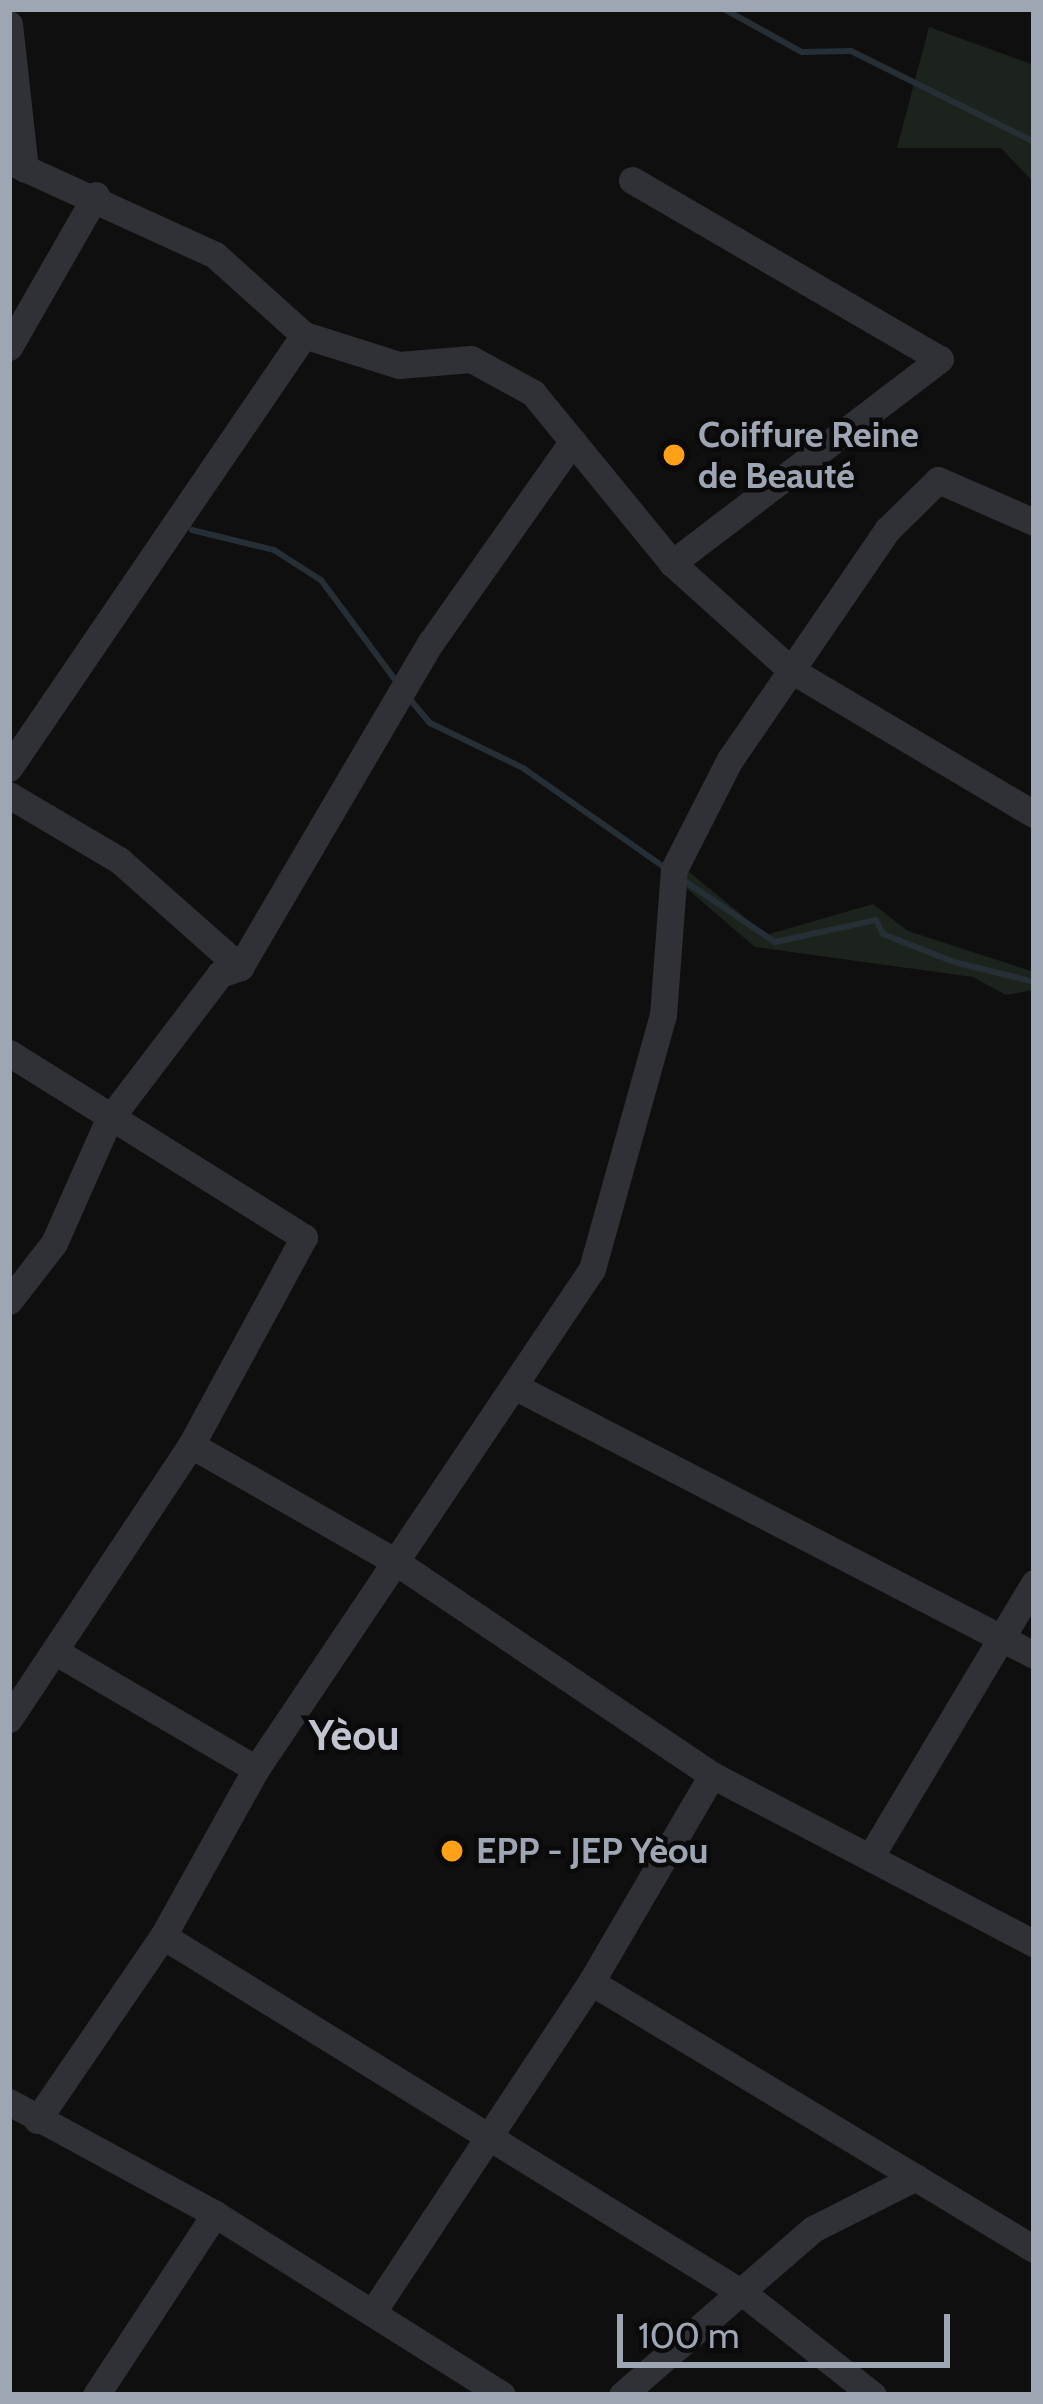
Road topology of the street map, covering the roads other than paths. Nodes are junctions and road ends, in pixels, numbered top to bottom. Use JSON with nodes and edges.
{"nodes":[{"id":1,"x":9,"y":24,"type":"edge"},
{"id":2,"x":17,"y":165,"type":"edge"},
{"id":3,"x":632,"y":180,"type":"dead end"},
{"id":4,"x":96,"y":195,"type":"junction"},
{"id":5,"x":304,"y":335,"type":"junction"},
{"id":6,"x":9,"y":346,"type":"edge"},
{"id":7,"x":573,"y":441,"type":"junction"},
{"id":8,"x":1034,"y":523,"type":"edge"},
{"id":9,"x":672,"y":563,"type":"junction"},
{"id":10,"x":791,"y":670,"type":"junction"},
{"id":11,"x":9,"y":768,"type":"edge"},
{"id":12,"x":9,"y":796,"type":"edge"},
{"id":13,"x":1034,"y":814,"type":"edge"},
{"id":14,"x":240,"y":968,"type":"junction"},
{"id":15,"x":9,"y":1053,"type":"edge"},
{"id":16,"x":109,"y":1121,"type":"junction"},
{"id":17,"x":9,"y":1301,"type":"edge"},
{"id":18,"x":514,"y":1386,"type":"junction"},
{"id":19,"x":191,"y":1445,"type":"junction"},
{"id":20,"x":396,"y":1562,"type":"junction"},
{"id":21,"x":1034,"y":1583,"type":"edge"},
{"id":22,"x":1004,"y":1637,"type":"junction"},
{"id":23,"x":56,"y":1652,"type":"junction"},
{"id":24,"x":1034,"y":1655,"type":"edge"},
{"id":25,"x":9,"y":1719,"type":"edge"},
{"id":26,"x":256,"y":1769,"type":"junction"},
{"id":27,"x":712,"y":1774,"type":"junction"},
{"id":28,"x":872,"y":1854,"type":"junction"},
{"id":29,"x":163,"y":1936,"type":"junction"},
{"id":30,"x":1034,"y":1943,"type":"edge"},
{"id":31,"x":591,"y":1982,"type":"junction"},
{"id":32,"x":9,"y":2102,"type":"edge"},
{"id":33,"x":37,"y":2120,"type":"junction"},
{"id":34,"x":485,"y":2138,"type":"junction"},
{"id":35,"x":916,"y":2177,"type":"junction"},
{"id":36,"x":215,"y":2214,"type":"junction"},
{"id":37,"x":1034,"y":2249,"type":"edge"},
{"id":38,"x":747,"y":2296,"type":"junction"},
{"id":39,"x":374,"y":2310,"type":"junction"},
{"id":40,"x":96,"y":2395,"type":"edge"},
{"id":41,"x":502,"y":2395,"type":"edge"},
{"id":42,"x":622,"y":2395,"type":"edge"},
{"id":43,"x":874,"y":2395,"type":"edge"}],
"edges":[{"from":1,"to":2,"type":"street"},
{"from":2,"to":4,"type":"street"},
{"from":3,"to":9,"type":"street"},
{"from":4,"to":5,"type":"street"},
{"from":4,"to":6,"type":"street"},
{"from":5,"to":7,"type":"street"},
{"from":5,"to":11,"type":"street"},
{"from":7,"to":9,"type":"street"},
{"from":7,"to":14,"type":"street"},
{"from":8,"to":10,"type":"street"},
{"from":9,"to":10,"type":"street"},
{"from":10,"to":13,"type":"street"},
{"from":10,"to":18,"type":"street"},
{"from":12,"to":14,"type":"street"},
{"from":14,"to":16,"type":"street"},
{"from":15,"to":16,"type":"street"},
{"from":16,"to":17,"type":"street"},
{"from":16,"to":19,"type":"street"},
{"from":18,"to":20,"type":"street"},
{"from":18,"to":22,"type":"street"},
{"from":19,"to":20,"type":"street"},
{"from":19,"to":23,"type":"street"},
{"from":20,"to":26,"type":"street"},
{"from":20,"to":27,"type":"street"},
{"from":21,"to":22,"type":"street"},
{"from":22,"to":24,"type":"street"},
{"from":22,"to":28,"type":"street"},
{"from":23,"to":25,"type":"street"},
{"from":23,"to":26,"type":"street"},
{"from":26,"to":29,"type":"street"},
{"from":27,"to":28,"type":"street"},
{"from":27,"to":31,"type":"street"},
{"from":28,"to":30,"type":"street"},
{"from":29,"to":33,"type":"street"},
{"from":29,"to":34,"type":"street"},
{"from":31,"to":34,"type":"street"},
{"from":31,"to":35,"type":"street"},
{"from":32,"to":33,"type":"street"},
{"from":33,"to":36,"type":"street"},
{"from":34,"to":38,"type":"street"},
{"from":34,"to":39,"type":"street"},
{"from":35,"to":37,"type":"street"},
{"from":35,"to":38,"type":"street"},
{"from":36,"to":39,"type":"street"},
{"from":36,"to":40,"type":"street"},
{"from":38,"to":42,"type":"street"},
{"from":38,"to":43,"type":"street"},
{"from":39,"to":41,"type":"street"}]}
